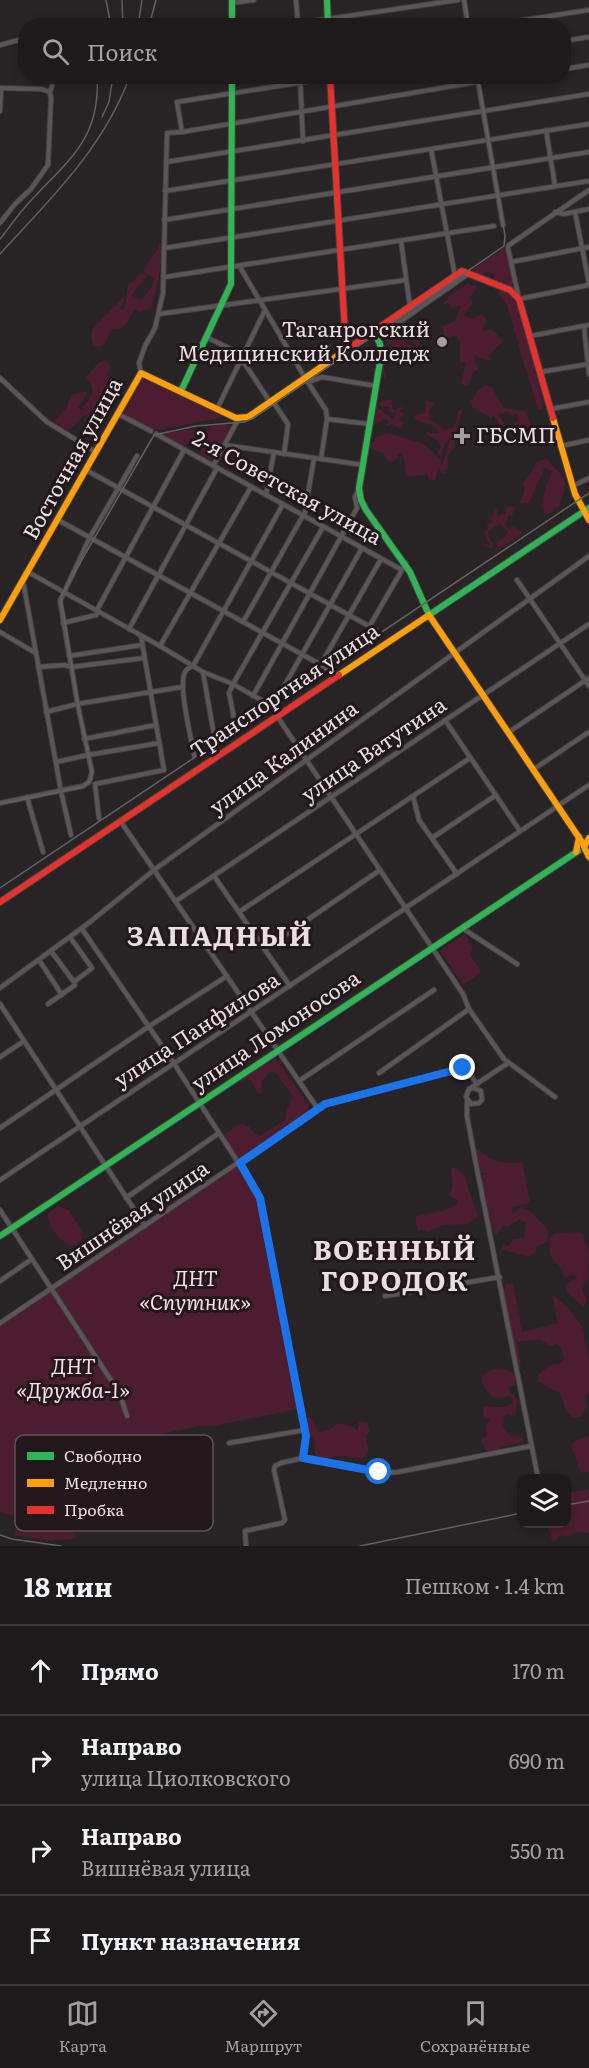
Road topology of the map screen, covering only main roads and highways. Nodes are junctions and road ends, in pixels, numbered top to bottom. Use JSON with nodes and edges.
{"nodes":[{"id":1,"x":327,"y":0,"type":"edge"},
{"id":2,"x":232,"y":2,"type":"edge"},
{"id":3,"x":232,"y":18,"type":"edge"},
{"id":4,"x":328,"y":18,"type":"edge"},
{"id":5,"x":232,"y":84,"type":"edge"},
{"id":6,"x":330,"y":84,"type":"edge"},
{"id":7,"x":376,"y":334,"type":"junction"},
{"id":8,"x":346,"y":350,"type":"junction"},
{"id":9,"x":181,"y":391,"type":"junction"},
{"id":10,"x":586,"y":510,"type":"edge"},
{"id":11,"x":589,"y":520,"type":"edge"},
{"id":12,"x":429,"y":615,"type":"junction"},
{"id":13,"x":0,"y":620,"type":"edge"},
{"id":14,"x":570,"y":825,"type":"junction"},
{"id":15,"x":579,"y":837,"type":"junction"},
{"id":16,"x":589,"y":838,"type":"edge"},
{"id":17,"x":584,"y":846,"type":"junction"},
{"id":18,"x":574,"y":854,"type":"junction"},
{"id":19,"x":589,"y":858,"type":"edge"},
{"id":20,"x":0,"y":902,"type":"edge"},
{"id":21,"x":0,"y":1236,"type":"edge"}],
"edges":[{"from":1,"to":4,"type":"main road"},
{"from":2,"to":3,"type":"main road"},
{"from":5,"to":9,"type":"main road"},
{"from":6,"to":8,"type":"main road"},
{"from":7,"to":8,"type":"main road"},
{"from":7,"to":10,"type":"main road"},
{"from":7,"to":12,"type":"main road"},
{"from":8,"to":9,"type":"main road"},
{"from":9,"to":13,"type":"main road","name":"Восточная улица"},
{"from":10,"to":11,"type":"main road"},
{"from":10,"to":12,"type":"main road","name":"Транспортная улица"},
{"from":12,"to":14,"type":"main road"},
{"from":12,"to":20,"type":"main road","name":"Транспортная улица"},
{"from":14,"to":15,"type":"main road"},
{"from":14,"to":16,"type":"main road"},
{"from":15,"to":17,"type":"main road"},
{"from":15,"to":18,"type":"main road"},
{"from":16,"to":17,"type":"main road"},
{"from":17,"to":18,"type":"main road","name":"улица Ломоносова"},
{"from":17,"to":19,"type":"main road"},
{"from":18,"to":19,"type":"main road"},
{"from":18,"to":21,"type":"main road","name":"улица Ломоносова"}]}
